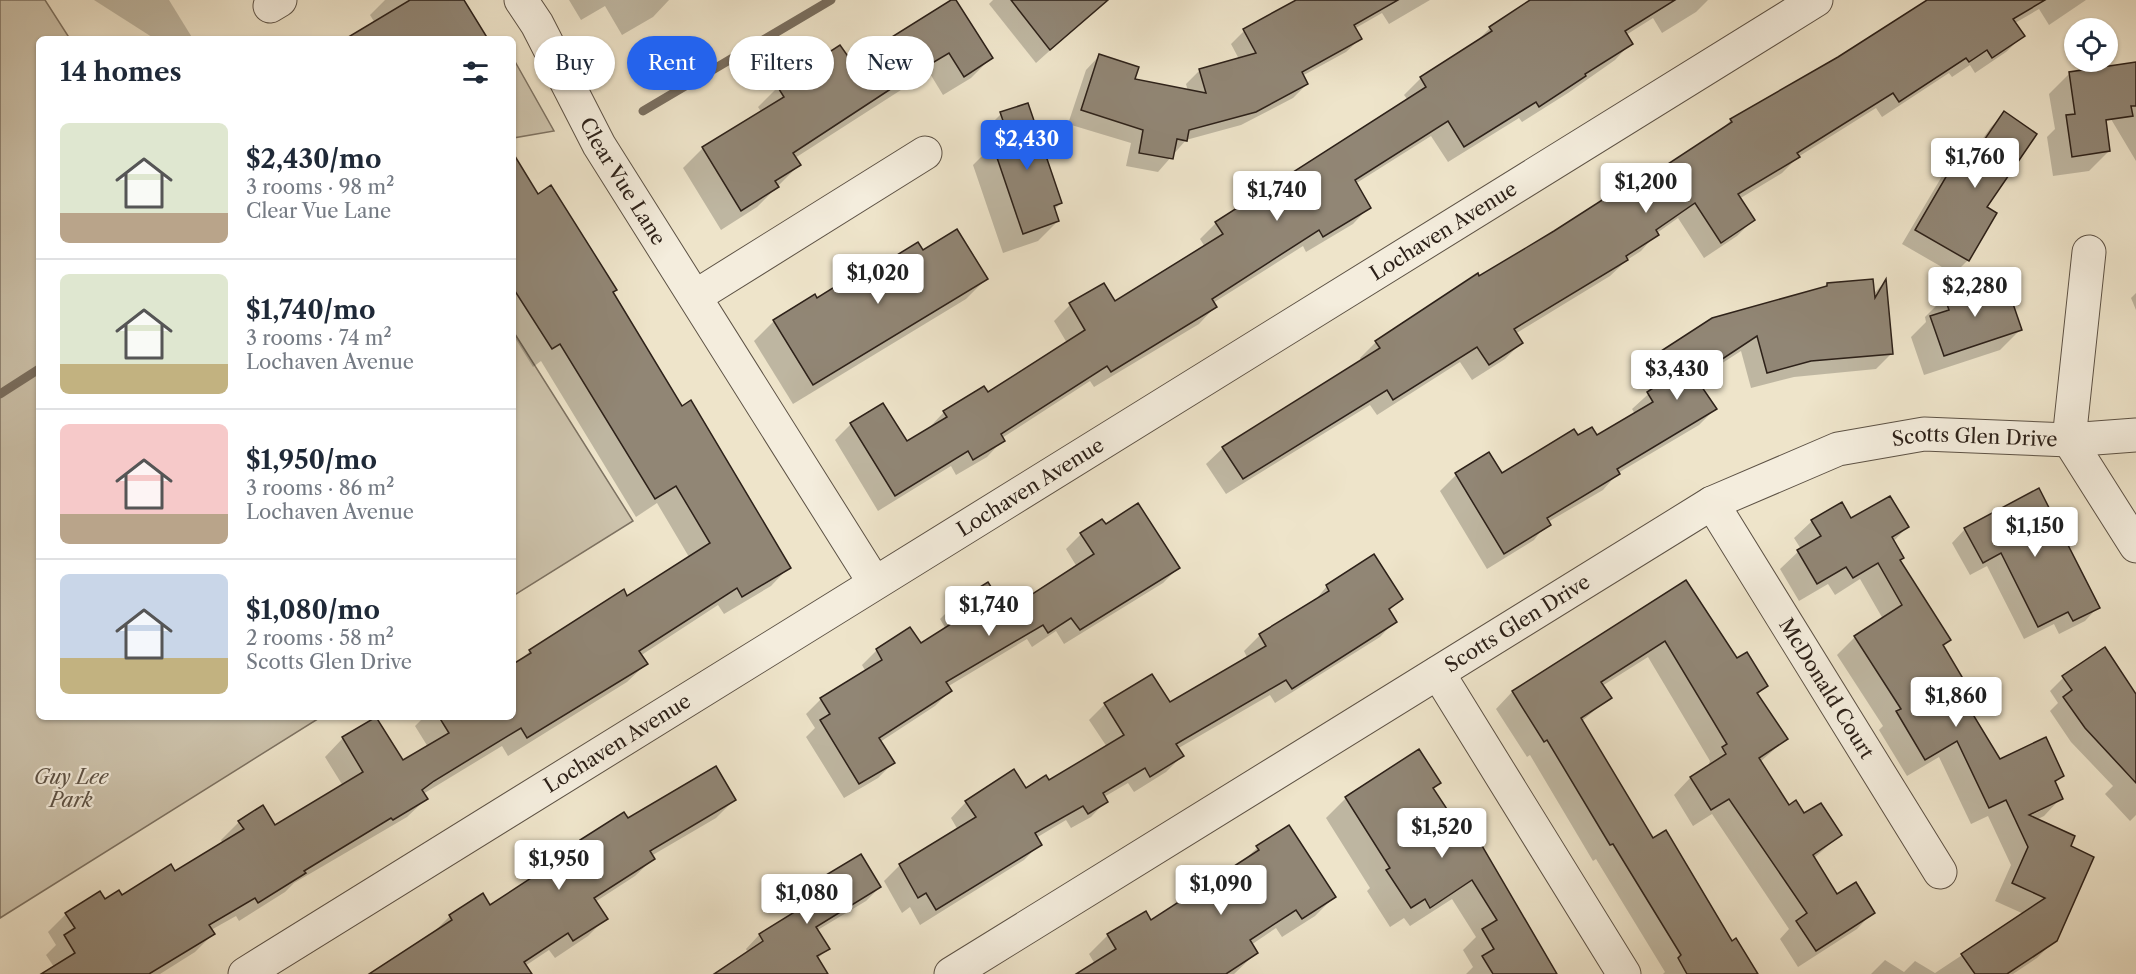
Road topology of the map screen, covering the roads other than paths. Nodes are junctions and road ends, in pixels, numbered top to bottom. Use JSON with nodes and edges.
{"nodes":[{"id":1,"x":521,"y":0,"type":"edge"},
{"id":2,"x":1816,"y":0,"type":"edge"},
{"id":3,"x":926,"y":153,"type":"dead end"},
{"id":4,"x":2089,"y":252,"type":"dead end"},
{"id":5,"x":696,"y":296,"type":"junction"},
{"id":6,"x":2136,"y":435,"type":"edge"},
{"id":7,"x":2069,"y":440,"type":"junction"},
{"id":8,"x":1712,"y":503,"type":"junction"},
{"id":9,"x":2136,"y":546,"type":"edge"},
{"id":10,"x":874,"y":582,"type":"junction"},
{"id":11,"x":1438,"y":673,"type":"junction"},
{"id":12,"x":1940,"y":872,"type":"dead end"},
{"id":13,"x":245,"y":974,"type":"edge"},
{"id":14,"x":951,"y":974,"type":"edge"},
{"id":15,"x":1624,"y":974,"type":"edge"}],
"edges":[{"from":1,"to":5,"type":"street","name":"Clear Vue Lane"},
{"from":2,"to":10,"type":"street","name":"Lochaven Avenue"},
{"from":3,"to":5,"type":"street"},
{"from":4,"to":7,"type":"street"},
{"from":5,"to":10,"type":"street","name":"Clear Vue Lane"},
{"from":6,"to":7,"type":"street","name":"Scotts Glen Drive"},
{"from":7,"to":8,"type":"street","name":"Scotts Glen Drive"},
{"from":7,"to":9,"type":"street"},
{"from":8,"to":11,"type":"street","name":"Scotts Glen Drive"},
{"from":8,"to":12,"type":"street","name":"McDonald Court"},
{"from":10,"to":13,"type":"street","name":"Lochaven Avenue"},
{"from":11,"to":14,"type":"street","name":"Scotts Glen Drive"},
{"from":11,"to":15,"type":"street"}]}
